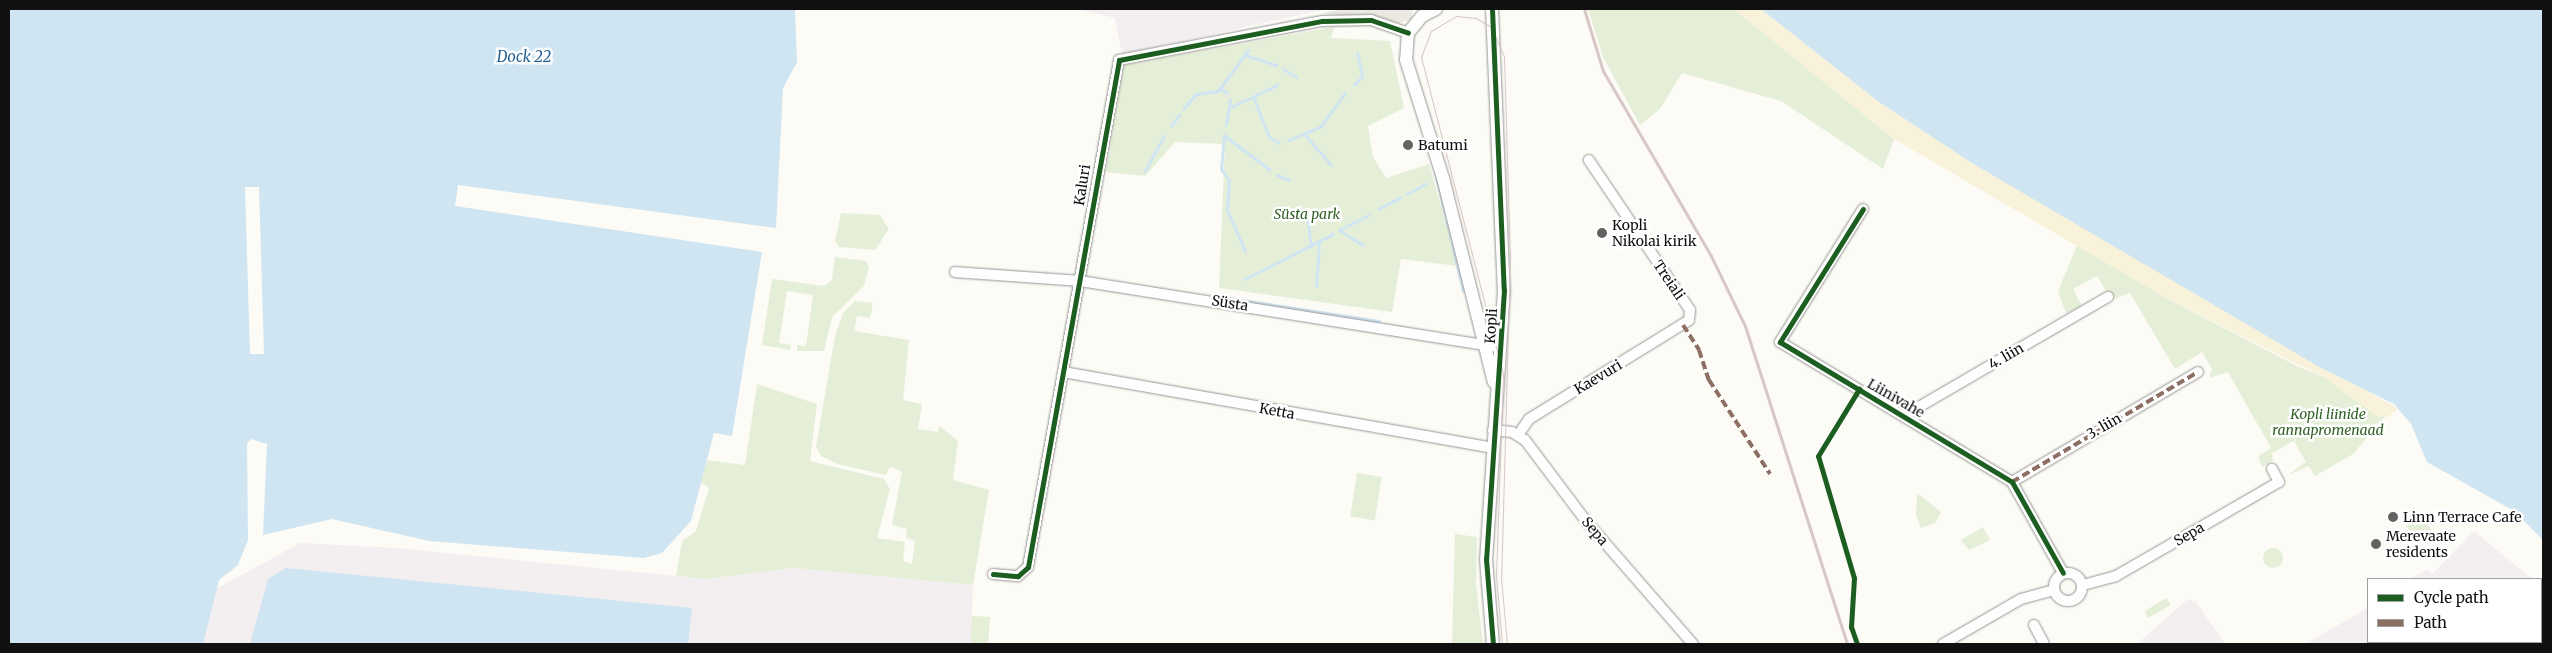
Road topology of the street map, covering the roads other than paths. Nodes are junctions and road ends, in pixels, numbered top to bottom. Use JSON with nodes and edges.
{"nodes":[{"id":1,"x":1436,"y":9,"type":"edge"},
{"id":2,"x":1493,"y":10,"type":"edge"},
{"id":3,"x":1408,"y":33,"type":"junction"},
{"id":4,"x":1589,"y":160,"type":"dead end"},
{"id":5,"x":1863,"y":209,"type":"dead end"},
{"id":6,"x":955,"y":272,"type":"dead end"},
{"id":7,"x":1080,"y":281,"type":"junction"},
{"id":8,"x":2108,"y":297,"type":"dead end"},
{"id":9,"x":1683,"y":325,"type":"joint"},
{"id":10,"x":1485,"y":344,"type":"junction"},
{"id":11,"x":1501,"y":348,"type":"junction"},
{"id":12,"x":1063,"y":372,"type":"junction"},
{"id":13,"x":2198,"y":372,"type":"dead end"},
{"id":14,"x":1495,"y":387,"type":"junction"},
{"id":15,"x":1905,"y":415,"type":"junction"},
{"id":16,"x":1493,"y":430,"type":"junction"},
{"id":17,"x":1518,"y":434,"type":"junction"},
{"id":18,"x":1492,"y":448,"type":"junction"},
{"id":19,"x":2272,"y":469,"type":"dead end"},
{"id":20,"x":2012,"y":482,"type":"junction"},
{"id":21,"x":2063,"y":573,"type":"junction"},
{"id":22,"x":994,"y":574,"type":"dead end"},
{"id":23,"x":2082,"y":585,"type":"junction"},
{"id":24,"x":2054,"y":590,"type":"junction"},
{"id":25,"x":2034,"y":625,"type":"dead end"},
{"id":26,"x":1493,"y":644,"type":"edge"},
{"id":27,"x":1693,"y":644,"type":"edge"},
{"id":28,"x":1943,"y":644,"type":"edge"},
{"id":29,"x":2044,"y":644,"type":"edge"}],
"edges":[{"from":1,"to":3,"type":"street"},
{"from":2,"to":11,"type":"street","name":"Kopli"},
{"from":3,"to":7,"type":"street","name":"Kaluri"},
{"from":3,"to":10,"type":"street","name":"Kopli"},
{"from":4,"to":9,"type":"street","name":"Treiali"},
{"from":5,"to":15,"type":"street","name":"Liinivahe"},
{"from":6,"to":7,"type":"street","name":"Süsta"},
{"from":7,"to":10,"type":"street","name":"Süsta"},
{"from":7,"to":12,"type":"street","name":"Kaluri"},
{"from":8,"to":15,"type":"street","name":"4. liin"},
{"from":9,"to":17,"type":"street","name":"Kaevuri"},
{"from":10,"to":11,"type":"street","name":"Süsta"},
{"from":10,"to":14,"type":"street","name":"Kopli"},
{"from":11,"to":14,"type":"street","name":"Kopli"},
{"from":12,"to":18,"type":"street","name":"Ketta"},
{"from":12,"to":22,"type":"street","name":"Kaluri"},
{"from":13,"to":20,"type":"street","name":"3. liin"},
{"from":14,"to":16,"type":"street","name":"Kopli"},
{"from":15,"to":20,"type":"street","name":"Liinivahe"},
{"from":16,"to":17,"type":"street"},
{"from":16,"to":18,"type":"street","name":"Kopli"},
{"from":17,"to":27,"type":"street","name":"Sepa"},
{"from":18,"to":26,"type":"street","name":"Kopli"},
{"from":19,"to":23,"type":"street","name":"Sepa"},
{"from":20,"to":21,"type":"street","name":"Liinivahe"},
{"from":21,"to":23,"type":"street"},
{"from":21,"to":24,"type":"street"},
{"from":23,"to":24,"type":"street"},
{"from":24,"to":28,"type":"street"},
{"from":25,"to":29,"type":"street"}]}
